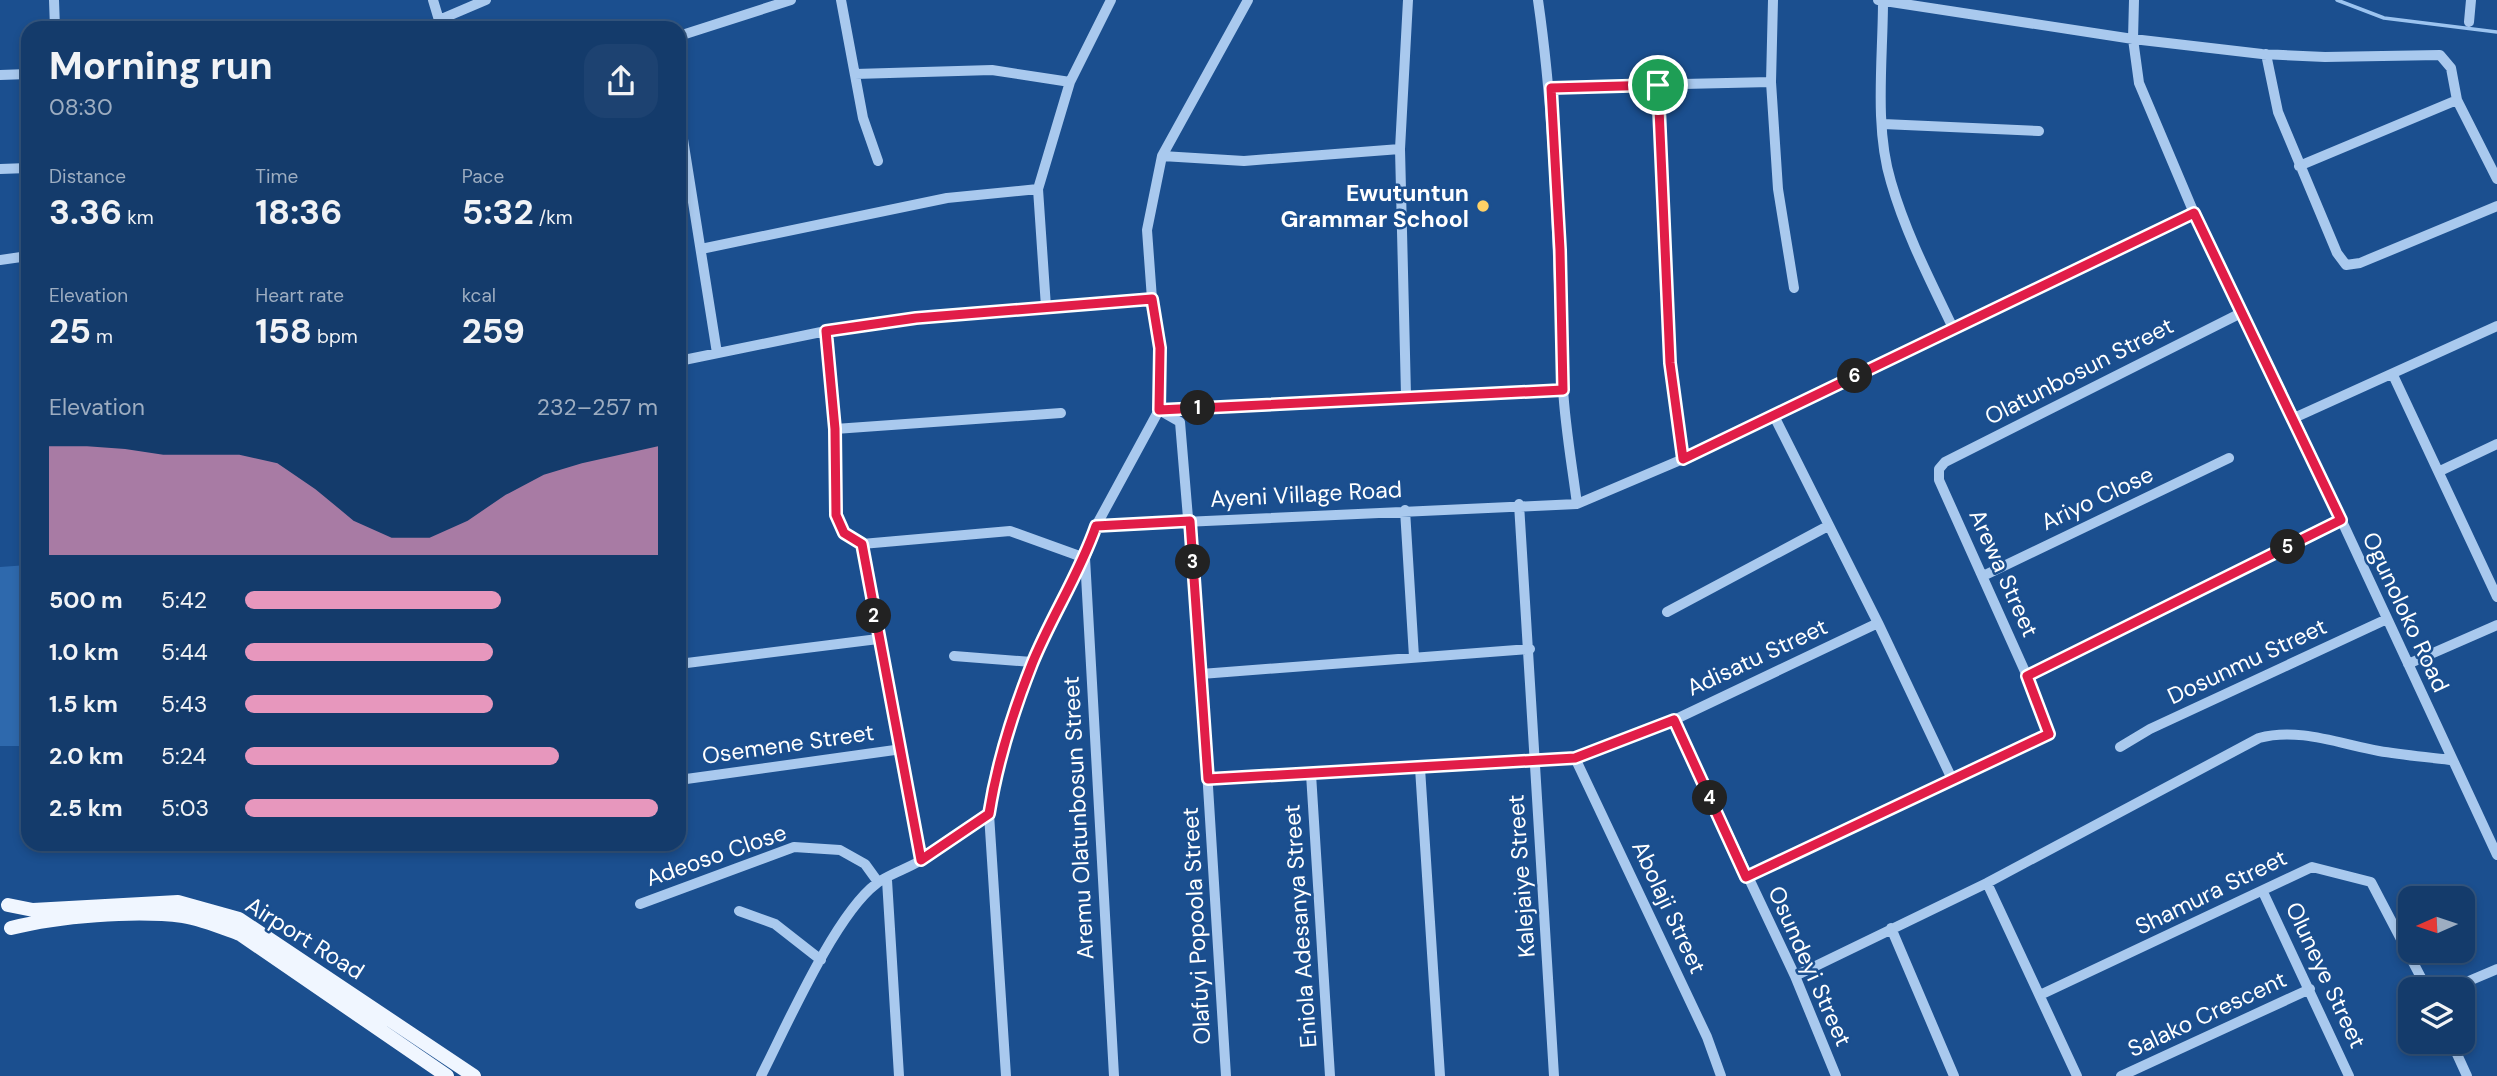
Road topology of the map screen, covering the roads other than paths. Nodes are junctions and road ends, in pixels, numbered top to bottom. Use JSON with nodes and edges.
{"nodes":[{"id":1,"x":54,"y":0,"type":"edge"},
{"id":2,"x":433,"y":0,"type":"edge"},
{"id":3,"x":485,"y":0,"type":"edge"},
{"id":4,"x":791,"y":0,"type":"edge"},
{"id":5,"x":841,"y":0,"type":"edge"},
{"id":6,"x":1111,"y":0,"type":"edge"},
{"id":7,"x":1248,"y":0,"type":"edge"},
{"id":8,"x":1408,"y":0,"type":"edge"},
{"id":9,"x":1538,"y":0,"type":"edge"},
{"id":10,"x":1773,"y":0,"type":"edge"},
{"id":11,"x":1878,"y":0,"type":"edge"},
{"id":12,"x":2134,"y":0,"type":"edge"},
{"id":13,"x":2471,"y":0,"type":"edge"},
{"id":14,"x":1883,"y":1,"type":"edge"},
{"id":15,"x":55,"y":21,"type":"edge"},
{"id":16,"x":2469,"y":22,"type":"dead end"},
{"id":17,"x":686,"y":34,"type":"edge"},
{"id":18,"x":2133,"y":39,"type":"junction"},
{"id":19,"x":2266,"y":54,"type":"junction"},
{"id":20,"x":21,"y":74,"type":"edge"},
{"id":21,"x":855,"y":74,"type":"junction"},
{"id":22,"x":0,"y":75,"type":"edge"},
{"id":23,"x":1069,"y":82,"type":"junction"},
{"id":24,"x":1771,"y":82,"type":"junction"},
{"id":25,"x":1658,"y":85,"type":"junction"},
{"id":26,"x":1551,"y":88,"type":"junction"},
{"id":27,"x":2457,"y":100,"type":"junction"},
{"id":28,"x":1883,"y":124,"type":"junction"},
{"id":29,"x":2039,"y":131,"type":"dead end"},
{"id":30,"x":1400,"y":149,"type":"junction"},
{"id":31,"x":1161,"y":156,"type":"junction"},
{"id":32,"x":686,"y":157,"type":"edge"},
{"id":33,"x":878,"y":161,"type":"dead end"},
{"id":34,"x":2299,"y":166,"type":"junction"},
{"id":35,"x":21,"y":168,"type":"edge"},
{"id":36,"x":0,"y":169,"type":"edge"},
{"id":37,"x":2497,"y":179,"type":"edge"},
{"id":38,"x":1038,"y":188,"type":"junction"},
{"id":39,"x":2497,"y":206,"type":"edge"},
{"id":40,"x":2194,"y":213,"type":"junction"},
{"id":41,"x":701,"y":249,"type":"junction"},
{"id":42,"x":21,"y":257,"type":"edge"},
{"id":43,"x":0,"y":260,"type":"edge"},
{"id":44,"x":1794,"y":288,"type":"dead end"},
{"id":45,"x":1152,"y":299,"type":"junction"},
{"id":46,"x":1046,"y":307,"type":"junction"},
{"id":47,"x":2241,"y":313,"type":"junction"},
{"id":48,"x":2497,"y":326,"type":"edge"},
{"id":49,"x":1954,"y":330,"type":"junction"},
{"id":50,"x":826,"y":331,"type":"junction"},
{"id":51,"x":717,"y":354,"type":"junction"},
{"id":52,"x":686,"y":360,"type":"edge"},
{"id":53,"x":2393,"y":375,"type":"junction"},
{"id":54,"x":1563,"y":390,"type":"junction"},
{"id":55,"x":1406,"y":395,"type":"junction"},
{"id":56,"x":1159,"y":410,"type":"junction"},
{"id":57,"x":1061,"y":413,"type":"dead end"},
{"id":58,"x":1773,"y":414,"type":"junction"},
{"id":59,"x":2294,"y":418,"type":"junction"},
{"id":60,"x":835,"y":429,"type":"junction"},
{"id":61,"x":2497,"y":444,"type":"edge"},
{"id":62,"x":2229,"y":458,"type":"dead end"},
{"id":63,"x":1683,"y":459,"type":"junction"},
{"id":64,"x":1939,"y":469,"type":"joint"},
{"id":65,"x":2440,"y":471,"type":"junction"},
{"id":66,"x":1519,"y":504,"type":"junction"},
{"id":67,"x":1577,"y":504,"type":"junction"},
{"id":68,"x":1405,"y":510,"type":"junction"},
{"id":69,"x":2341,"y":520,"type":"junction"},
{"id":70,"x":1190,"y":521,"type":"junction"},
{"id":71,"x":1096,"y":526,"type":"junction"},
{"id":72,"x":1828,"y":526,"type":"junction"},
{"id":73,"x":862,"y":544,"type":"junction"},
{"id":74,"x":1085,"y":558,"type":"junction"},
{"id":75,"x":1983,"y":576,"type":"junction"},
{"id":76,"x":2497,"y":597,"type":"edge"},
{"id":77,"x":1667,"y":612,"type":"dead end"},
{"id":78,"x":2387,"y":619,"type":"junction"},
{"id":79,"x":1878,"y":623,"type":"junction"},
{"id":80,"x":2497,"y":625,"type":"edge"},
{"id":81,"x":878,"y":639,"type":"junction"},
{"id":82,"x":1530,"y":649,"type":"junction"},
{"id":83,"x":954,"y":656,"type":"dead end"},
{"id":84,"x":1414,"y":657,"type":"junction"},
{"id":85,"x":1032,"y":662,"type":"junction"},
{"id":86,"x":686,"y":663,"type":"edge"},
{"id":87,"x":2408,"y":664,"type":"junction"},
{"id":88,"x":1201,"y":674,"type":"junction"},
{"id":89,"x":2027,"y":676,"type":"junction"},
{"id":90,"x":1674,"y":720,"type":"junction"},
{"id":91,"x":2123,"y":745,"type":"dead end"},
{"id":92,"x":902,"y":749,"type":"junction"},
{"id":93,"x":1575,"y":758,"type":"junction"},
{"id":94,"x":2450,"y":760,"type":"junction"},
{"id":95,"x":1534,"y":762,"type":"junction"},
{"id":96,"x":1420,"y":768,"type":"junction"},
{"id":97,"x":1311,"y":774,"type":"junction"},
{"id":98,"x":686,"y":779,"type":"edge"},
{"id":99,"x":1208,"y":779,"type":"junction"},
{"id":100,"x":1952,"y":779,"type":"junction"},
{"id":101,"x":989,"y":814,"type":"junction"},
{"id":102,"x":2497,"y":855,"type":"edge"},
{"id":103,"x":921,"y":860,"type":"junction"},
{"id":104,"x":1746,"y":877,"type":"junction"},
{"id":105,"x":882,"y":881,"type":"junction"},
{"id":106,"x":1987,"y":883,"type":"junction"},
{"id":107,"x":2263,"y":892,"type":"junction"},
{"id":108,"x":4,"y":902,"type":"edge"},
{"id":109,"x":640,"y":904,"type":"dead end"},
{"id":110,"x":739,"y":911,"type":"dead end"},
{"id":111,"x":1891,"y":928,"type":"junction"},
{"id":112,"x":5,"y":932,"type":"edge"},
{"id":113,"x":821,"y":960,"type":"junction"},
{"id":114,"x":2497,"y":969,"type":"edge"},
{"id":115,"x":1795,"y":976,"type":"junction"},
{"id":116,"x":2421,"y":977,"type":"edge"},
{"id":117,"x":2475,"y":978,"type":"edge"},
{"id":118,"x":2310,"y":989,"type":"junction"},
{"id":119,"x":2040,"y":995,"type":"junction"},
{"id":120,"x":2457,"y":1054,"type":"edge"},
{"id":121,"x":447,"y":1076,"type":"edge"},
{"id":122,"x":474,"y":1076,"type":"edge"},
{"id":123,"x":761,"y":1076,"type":"edge"},
{"id":124,"x":899,"y":1076,"type":"edge"},
{"id":125,"x":1006,"y":1076,"type":"edge"},
{"id":126,"x":1114,"y":1076,"type":"edge"},
{"id":127,"x":1226,"y":1076,"type":"edge"},
{"id":128,"x":1330,"y":1076,"type":"edge"},
{"id":129,"x":1440,"y":1076,"type":"edge"},
{"id":130,"x":1554,"y":1076,"type":"edge"},
{"id":131,"x":1721,"y":1076,"type":"edge"},
{"id":132,"x":1836,"y":1076,"type":"edge"},
{"id":133,"x":1954,"y":1076,"type":"edge"},
{"id":134,"x":2077,"y":1076,"type":"edge"},
{"id":135,"x":2121,"y":1076,"type":"edge"},
{"id":136,"x":2350,"y":1076,"type":"edge"},
{"id":137,"x":2467,"y":1076,"type":"edge"}],
"edges":[{"from":1,"to":15,"type":"street"},
{"from":2,"to":3,"type":"street"},
{"from":4,"to":17,"type":"street"},
{"from":5,"to":21,"type":"street"},
{"from":6,"to":23,"type":"street"},
{"from":7,"to":31,"type":"street"},
{"from":8,"to":30,"type":"street"},
{"from":9,"to":26,"type":"street"},
{"from":10,"to":24,"type":"street"},
{"from":11,"to":14,"type":"street"},
{"from":12,"to":18,"type":"street","name":"Ogunoloko Road"},
{"from":13,"to":16,"type":"street"},
{"from":14,"to":18,"type":"street"},
{"from":14,"to":28,"type":"street"},
{"from":18,"to":19,"type":"street"},
{"from":18,"to":40,"type":"street","name":"Ogunoloko Road"},
{"from":19,"to":27,"type":"street"},
{"from":19,"to":34,"type":"street"},
{"from":20,"to":22,"type":"street"},
{"from":21,"to":23,"type":"street"},
{"from":21,"to":33,"type":"street"},
{"from":23,"to":38,"type":"street"},
{"from":24,"to":25,"type":"street"},
{"from":24,"to":44,"type":"street"},
{"from":25,"to":26,"type":"street"},
{"from":25,"to":63,"type":"street"},
{"from":26,"to":54,"type":"street"},
{"from":27,"to":34,"type":"street"},
{"from":27,"to":37,"type":"street"},
{"from":28,"to":29,"type":"street"},
{"from":28,"to":49,"type":"street"},
{"from":30,"to":31,"type":"street"},
{"from":30,"to":55,"type":"street"},
{"from":31,"to":45,"type":"street"},
{"from":32,"to":41,"type":"street"},
{"from":34,"to":39,"type":"street"},
{"from":35,"to":36,"type":"street"},
{"from":38,"to":41,"type":"street"},
{"from":38,"to":46,"type":"street"},
{"from":40,"to":47,"type":"street","name":"Ogunoloko Road"},
{"from":40,"to":49,"type":"street"},
{"from":41,"to":51,"type":"street"},
{"from":42,"to":43,"type":"street"},
{"from":45,"to":46,"type":"street"},
{"from":45,"to":56,"type":"street"},
{"from":46,"to":50,"type":"street"},
{"from":47,"to":59,"type":"street","name":"Ogunoloko Road"},
{"from":47,"to":64,"type":"street","name":"Olatunbosun Street"},
{"from":48,"to":53,"type":"street"},
{"from":49,"to":58,"type":"street"},
{"from":50,"to":51,"type":"street"},
{"from":50,"to":60,"type":"street"},
{"from":51,"to":52,"type":"street"},
{"from":53,"to":59,"type":"street"},
{"from":53,"to":65,"type":"street"},
{"from":54,"to":55,"type":"street"},
{"from":54,"to":67,"type":"street"},
{"from":55,"to":56,"type":"street"},
{"from":56,"to":70,"type":"street","name":"Olafuyi Popoola Street"},
{"from":56,"to":71,"type":"street"},
{"from":57,"to":60,"type":"street"},
{"from":58,"to":63,"type":"street"},
{"from":58,"to":72,"type":"street"},
{"from":59,"to":69,"type":"street","name":"Ogunoloko Road"},
{"from":60,"to":73,"type":"street"},
{"from":61,"to":65,"type":"street"},
{"from":62,"to":75,"type":"street","name":"Ariyo Close"},
{"from":63,"to":67,"type":"street"},
{"from":64,"to":75,"type":"street","name":"Arewa Street"},
{"from":65,"to":76,"type":"street"},
{"from":66,"to":67,"type":"street","name":"Ayeni Village Road"},
{"from":66,"to":68,"type":"street","name":"Ayeni Village Road"},
{"from":66,"to":82,"type":"street","name":"Kalejaiye Street"},
{"from":68,"to":70,"type":"street","name":"Ayeni Village Road"},
{"from":68,"to":84,"type":"street"},
{"from":69,"to":78,"type":"street","name":"Ogunoloko Road"},
{"from":69,"to":89,"type":"street"},
{"from":70,"to":71,"type":"street","name":"Ayeni Village Road"},
{"from":70,"to":88,"type":"street","name":"Olafuyi Popoola Street"},
{"from":71,"to":74,"type":"street"},
{"from":72,"to":77,"type":"street"},
{"from":72,"to":79,"type":"street"},
{"from":73,"to":74,"type":"street"},
{"from":73,"to":81,"type":"street"},
{"from":74,"to":85,"type":"street"},
{"from":74,"to":126,"type":"street","name":"Aremu Olatunbosun Street"},
{"from":75,"to":89,"type":"street","name":"Arewa Street"},
{"from":78,"to":87,"type":"street","name":"Ogunoloko Road"},
{"from":78,"to":91,"type":"street","name":"Dosunmu Street"},
{"from":79,"to":90,"type":"street","name":"Adisatu Street"},
{"from":79,"to":100,"type":"street"},
{"from":80,"to":87,"type":"street"},
{"from":81,"to":86,"type":"street"},
{"from":81,"to":92,"type":"street"},
{"from":82,"to":84,"type":"street"},
{"from":82,"to":95,"type":"street","name":"Kalejaiye Street"},
{"from":83,"to":85,"type":"street"},
{"from":84,"to":88,"type":"street"},
{"from":85,"to":101,"type":"street"},
{"from":87,"to":94,"type":"street","name":"Ogunoloko Road"},
{"from":88,"to":99,"type":"street","name":"Olafuyi Popoola Street"},
{"from":89,"to":100,"type":"street","name":"Arewa Street"},
{"from":90,"to":93,"type":"street","name":"Adisatu Street"},
{"from":90,"to":104,"type":"street","name":"Osundeyi Street"},
{"from":92,"to":98,"type":"street","name":"Osemene Street"},
{"from":92,"to":103,"type":"street"},
{"from":93,"to":95,"type":"street","name":"Adisatu Street"},
{"from":93,"to":131,"type":"street","name":"Abolaji Street"},
{"from":94,"to":102,"type":"street","name":"Ogunoloko Road"},
{"from":94,"to":106,"type":"street"},
{"from":95,"to":96,"type":"street","name":"Adisatu Street"},
{"from":95,"to":130,"type":"street","name":"Kalejaiye Street"},
{"from":96,"to":97,"type":"street","name":"Adisatu Street"},
{"from":96,"to":129,"type":"street"},
{"from":97,"to":99,"type":"street","name":"Adisatu Street"},
{"from":97,"to":128,"type":"street","name":"Eniola Adesanya Street"},
{"from":99,"to":127,"type":"street","name":"Olafuyi Popoola Street"},
{"from":100,"to":104,"type":"street"},
{"from":101,"to":103,"type":"street"},
{"from":101,"to":125,"type":"street"},
{"from":103,"to":105,"type":"street"},
{"from":104,"to":115,"type":"street","name":"Osundeyi Street"},
{"from":105,"to":109,"type":"street","name":"Adeoso Close"},
{"from":105,"to":113,"type":"street"},
{"from":105,"to":124,"type":"street"},
{"from":106,"to":111,"type":"street"},
{"from":106,"to":119,"type":"street"},
{"from":107,"to":116,"type":"street","name":"Shamura Street"},
{"from":107,"to":118,"type":"street","name":"Oluneye Street"},
{"from":107,"to":119,"type":"street","name":"Shamura Street"},
{"from":108,"to":112,"type":"main road"},
{"from":108,"to":122,"type":"main road","name":"Airport Road"},
{"from":110,"to":113,"type":"street"},
{"from":111,"to":115,"type":"street"},
{"from":111,"to":133,"type":"street"},
{"from":112,"to":121,"type":"main road","name":"Airport Road"},
{"from":113,"to":123,"type":"street"},
{"from":114,"to":117,"type":"street"},
{"from":115,"to":132,"type":"street","name":"Osundeyi Street"},
{"from":118,"to":135,"type":"street","name":"Salako Crescent"},
{"from":118,"to":136,"type":"street","name":"Oluneye Street"},
{"from":119,"to":134,"type":"street"},
{"from":120,"to":137,"type":"street"}]}
